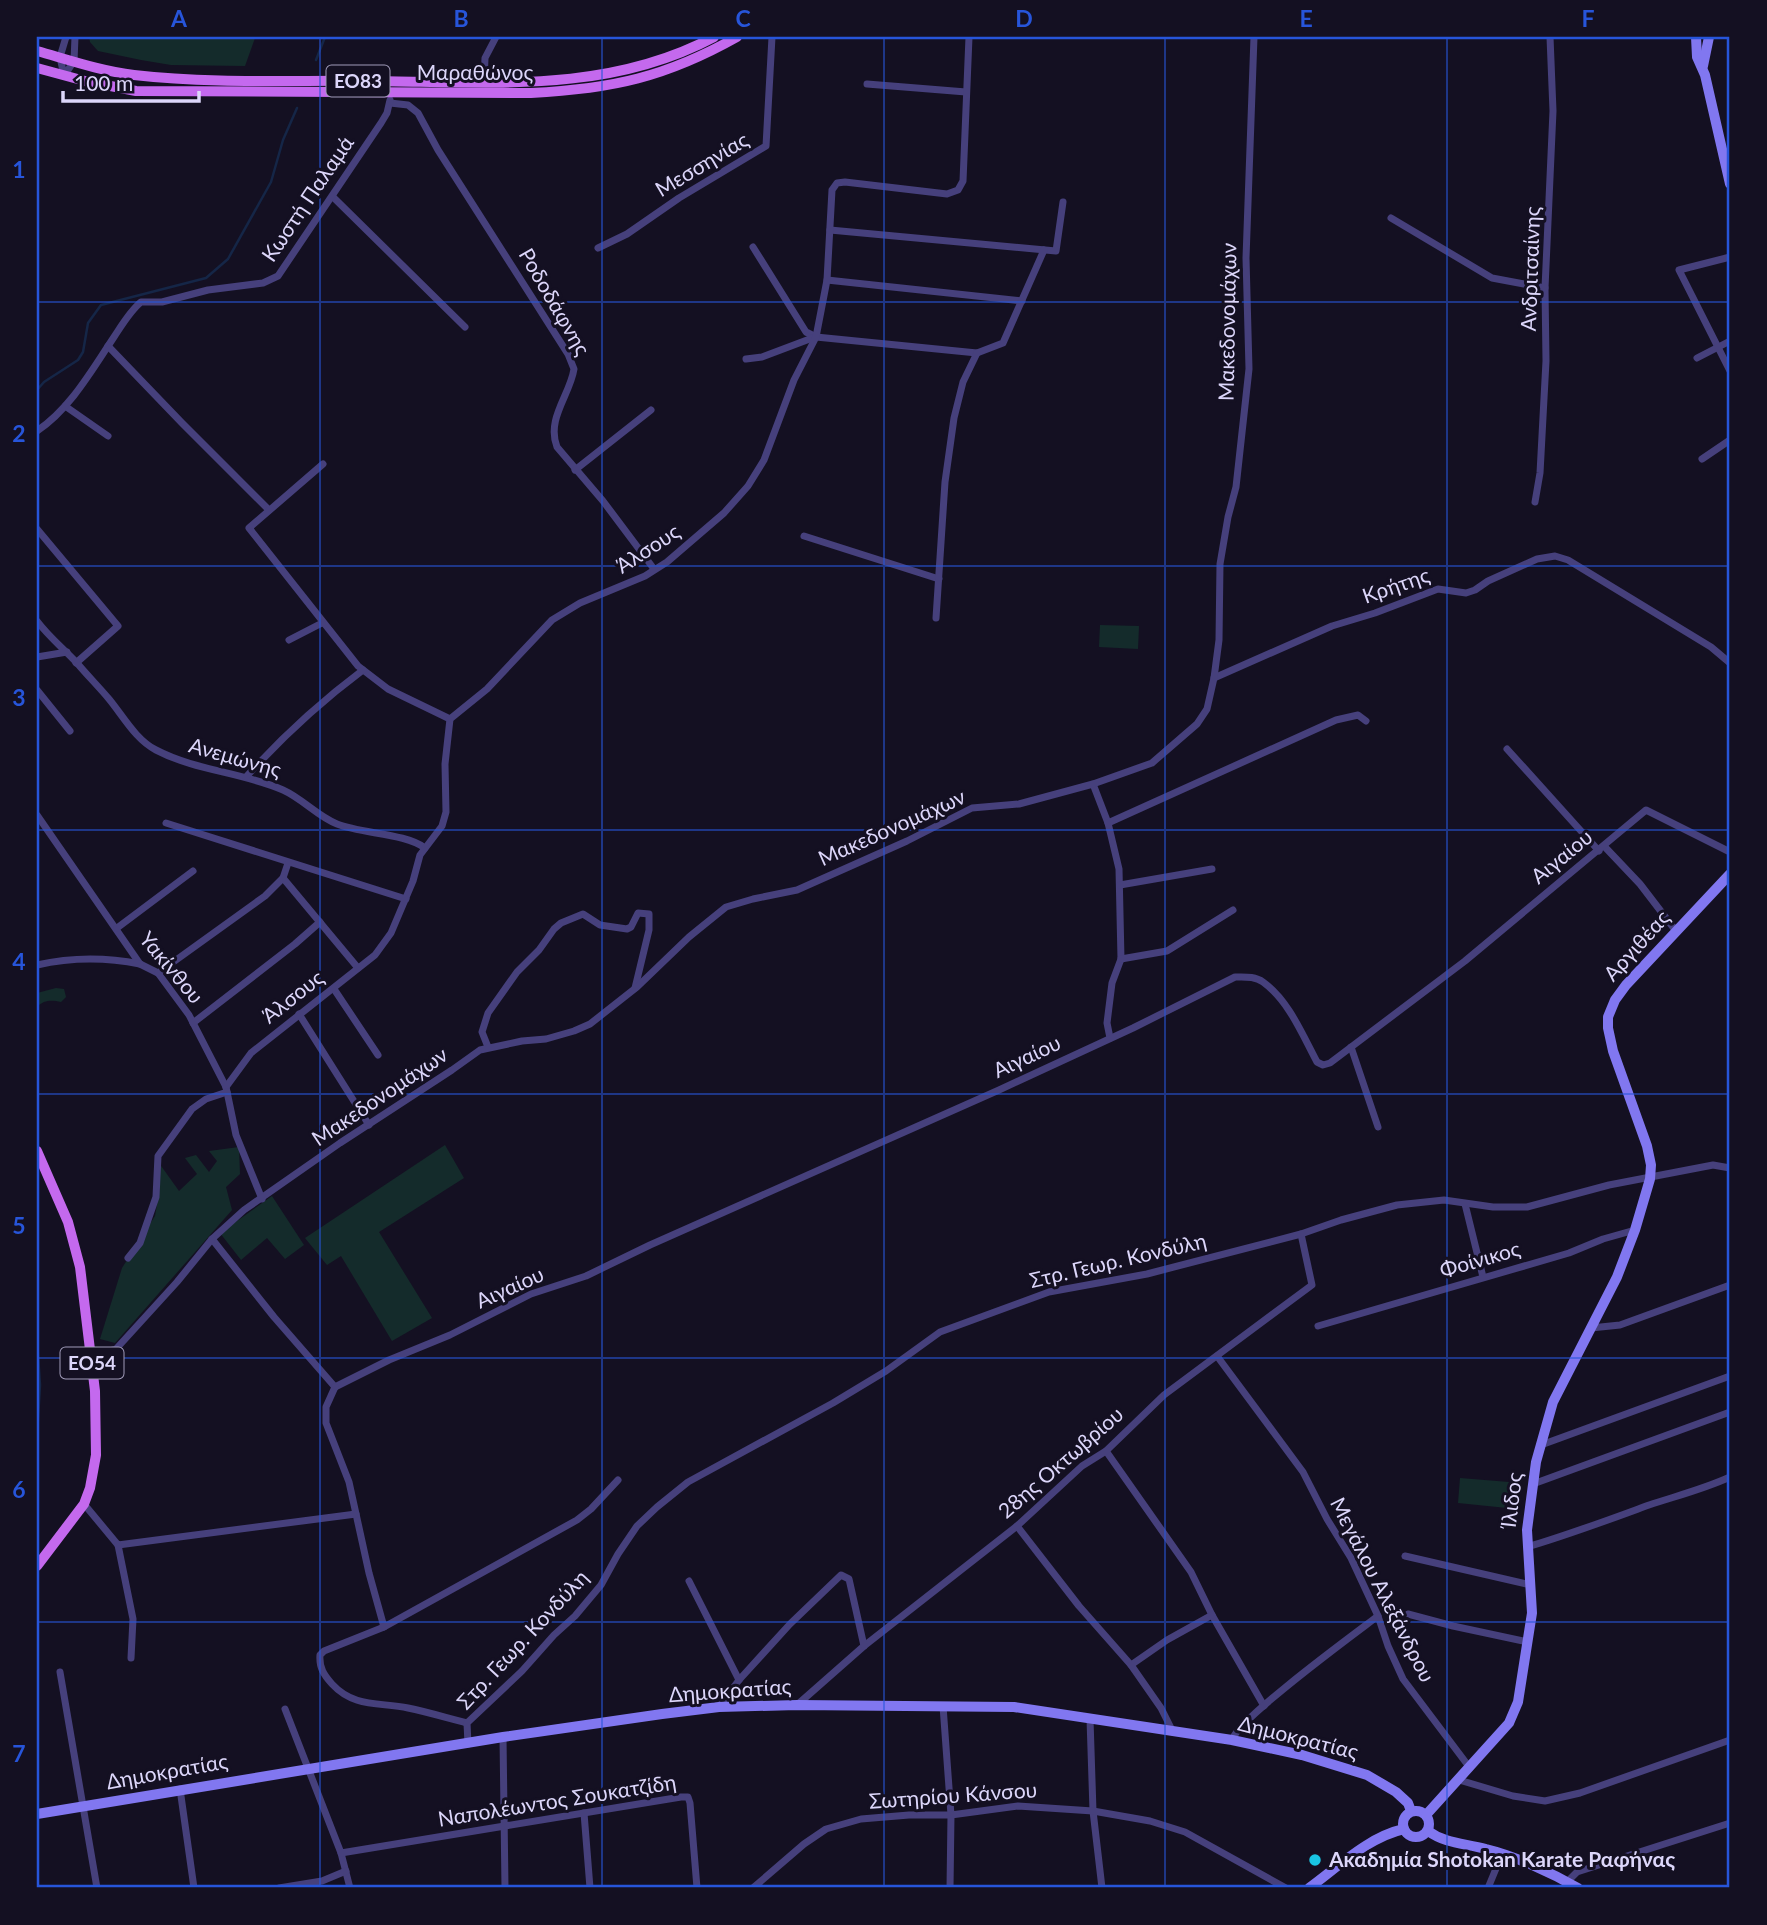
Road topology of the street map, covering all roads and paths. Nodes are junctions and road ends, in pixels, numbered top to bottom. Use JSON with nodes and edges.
{"nodes":[{"id":1,"x":66,"y":37,"type":"edge"},
{"id":2,"x":75,"y":37,"type":"edge"},
{"id":3,"x":496,"y":37,"type":"edge"},
{"id":4,"x":714,"y":37,"type":"edge"},
{"id":5,"x":737,"y":37,"type":"edge"},
{"id":6,"x":772,"y":37,"type":"edge"},
{"id":7,"x":970,"y":37,"type":"edge"},
{"id":8,"x":1254,"y":37,"type":"edge"},
{"id":9,"x":1550,"y":37,"type":"edge"},
{"id":10,"x":1696,"y":37,"type":"edge"},
{"id":11,"x":1709,"y":37,"type":"edge"},
{"id":12,"x":37,"y":51,"type":"edge"},
{"id":13,"x":60,"y":57,"type":"junction"},
{"id":14,"x":74,"y":61,"type":"junction"},
{"id":15,"x":1703,"y":66,"type":"junction"},
{"id":16,"x":37,"y":68,"type":"edge"},
{"id":17,"x":64,"y":76,"type":"junction"},
{"id":18,"x":484,"y":82,"type":"junction"},
{"id":19,"x":867,"y":84,"type":"dead end"},
{"id":20,"x":966,"y":92,"type":"junction"},
{"id":21,"x":390,"y":97,"type":"junction"},
{"id":22,"x":1730,"y":184,"type":"edge"},
{"id":23,"x":333,"y":197,"type":"junction"},
{"id":24,"x":1063,"y":202,"type":"dead end"},
{"id":25,"x":1391,"y":218,"type":"dead end"},
{"id":26,"x":830,"y":230,"type":"junction"},
{"id":27,"x":598,"y":247,"type":"dead end"},
{"id":28,"x":753,"y":247,"type":"dead end"},
{"id":29,"x":1044,"y":250,"type":"junction"},
{"id":30,"x":1730,"y":257,"type":"edge"},
{"id":31,"x":827,"y":280,"type":"junction"},
{"id":32,"x":1545,"y":288,"type":"junction"},
{"id":33,"x":1022,"y":301,"type":"junction"},
{"id":34,"x":465,"y":327,"type":"dead end"},
{"id":35,"x":816,"y":337,"type":"junction"},
{"id":36,"x":1730,"y":341,"type":"edge"},
{"id":37,"x":108,"y":346,"type":"junction"},
{"id":38,"x":1718,"y":347,"type":"junction"},
{"id":39,"x":977,"y":353,"type":"junction"},
{"id":40,"x":1697,"y":358,"type":"dead end"},
{"id":41,"x":746,"y":359,"type":"dead end"},
{"id":42,"x":1730,"y":371,"type":"edge"},
{"id":43,"x":65,"y":406,"type":"junction"},
{"id":44,"x":651,"y":410,"type":"dead end"},
{"id":45,"x":37,"y":431,"type":"edge"},
{"id":46,"x":108,"y":436,"type":"dead end"},
{"id":47,"x":1730,"y":440,"type":"edge"},
{"id":48,"x":1702,"y":459,"type":"dead end"},
{"id":49,"x":323,"y":464,"type":"dead end"},
{"id":50,"x":575,"y":470,"type":"junction"},
{"id":51,"x":1535,"y":502,"type":"dead end"},
{"id":52,"x":269,"y":510,"type":"junction"},
{"id":53,"x":37,"y":529,"type":"edge"},
{"id":54,"x":804,"y":536,"type":"dead end"},
{"id":55,"x":654,"y":569,"type":"junction"},
{"id":56,"x":939,"y":579,"type":"junction"},
{"id":57,"x":936,"y":618,"type":"dead end"},
{"id":58,"x":37,"y":621,"type":"edge"},
{"id":59,"x":322,"y":623,"type":"junction"},
{"id":60,"x":289,"y":640,"type":"dead end"},
{"id":61,"x":67,"y":652,"type":"junction"},
{"id":62,"x":37,"y":657,"type":"edge"},
{"id":63,"x":76,"y":663,"type":"junction"},
{"id":64,"x":1730,"y":663,"type":"edge"},
{"id":65,"x":363,"y":670,"type":"junction"},
{"id":66,"x":1214,"y":678,"type":"junction"},
{"id":67,"x":37,"y":690,"type":"edge"},
{"id":68,"x":450,"y":719,"type":"junction"},
{"id":69,"x":1366,"y":721,"type":"dead end"},
{"id":70,"x":70,"y":731,"type":"dead end"},
{"id":71,"x":1507,"y":749,"type":"dead end"},
{"id":72,"x":246,"y":777,"type":"junction"},
{"id":73,"x":1093,"y":784,"type":"junction"},
{"id":74,"x":37,"y":814,"type":"edge"},
{"id":75,"x":166,"y":823,"type":"dead end"},
{"id":76,"x":1108,"y":823,"type":"junction"},
{"id":77,"x":425,"y":848,"type":"junction"},
{"id":78,"x":1602,"y":848,"type":"junction"},
{"id":79,"x":1730,"y":852,"type":"edge"},
{"id":80,"x":288,"y":863,"type":"junction"},
{"id":81,"x":1212,"y":869,"type":"dead end"},
{"id":82,"x":193,"y":871,"type":"dead end"},
{"id":83,"x":1730,"y":874,"type":"edge"},
{"id":84,"x":283,"y":878,"type":"junction"},
{"id":85,"x":1120,"y":885,"type":"junction"},
{"id":86,"x":406,"y":899,"type":"junction"},
{"id":87,"x":1233,"y":910,"type":"dead end"},
{"id":88,"x":320,"y":922,"type":"junction"},
{"id":89,"x":117,"y":928,"type":"junction"},
{"id":90,"x":1676,"y":931,"type":"junction"},
{"id":91,"x":1121,"y":959,"type":"junction"},
{"id":92,"x":140,"y":964,"type":"junction"},
{"id":93,"x":37,"y":965,"type":"edge"},
{"id":94,"x":358,"y":968,"type":"junction"},
{"id":95,"x":158,"y":973,"type":"junction"},
{"id":96,"x":334,"y":989,"type":"junction"},
{"id":97,"x":634,"y":989,"type":"junction"},
{"id":98,"x":299,"y":1014,"type":"junction"},
{"id":99,"x":193,"y":1023,"type":"junction"},
{"id":100,"x":1110,"y":1038,"type":"junction"},
{"id":101,"x":488,"y":1047,"type":"junction"},
{"id":102,"x":1351,"y":1047,"type":"junction"},
{"id":103,"x":378,"y":1055,"type":"dead end"},
{"id":104,"x":226,"y":1089,"type":"junction"},
{"id":105,"x":369,"y":1125,"type":"junction"},
{"id":106,"x":1378,"y":1127,"type":"dead end"},
{"id":107,"x":37,"y":1151,"type":"edge"},
{"id":108,"x":1730,"y":1168,"type":"edge"},
{"id":109,"x":1650,"y":1179,"type":"junction"},
{"id":110,"x":262,"y":1199,"type":"junction"},
{"id":111,"x":1465,"y":1204,"type":"junction"},
{"id":112,"x":1635,"y":1230,"type":"junction"},
{"id":113,"x":1301,"y":1234,"type":"junction"},
{"id":114,"x":212,"y":1239,"type":"junction"},
{"id":115,"x":128,"y":1258,"type":"dead end"},
{"id":116,"x":1483,"y":1277,"type":"junction"},
{"id":117,"x":1730,"y":1285,"type":"edge"},
{"id":118,"x":1318,"y":1326,"type":"dead end"},
{"id":119,"x":1591,"y":1328,"type":"junction"},
{"id":120,"x":91,"y":1356,"type":"junction"},
{"id":121,"x":1217,"y":1356,"type":"junction"},
{"id":122,"x":1730,"y":1376,"type":"edge"},
{"id":123,"x":335,"y":1387,"type":"junction"},
{"id":124,"x":1730,"y":1412,"type":"edge"},
{"id":125,"x":1541,"y":1445,"type":"junction"},
{"id":126,"x":1106,"y":1451,"type":"junction"},
{"id":127,"x":1730,"y":1477,"type":"edge"},
{"id":128,"x":618,"y":1480,"type":"dead end"},
{"id":129,"x":1532,"y":1484,"type":"junction"},
{"id":130,"x":83,"y":1504,"type":"junction"},
{"id":131,"x":356,"y":1514,"type":"junction"},
{"id":132,"x":1017,"y":1526,"type":"junction"},
{"id":133,"x":118,"y":1545,"type":"junction"},
{"id":134,"x":1527,"y":1547,"type":"junction"},
{"id":135,"x":1405,"y":1556,"type":"dead end"},
{"id":136,"x":37,"y":1566,"type":"edge"},
{"id":137,"x":689,"y":1581,"type":"dead end"},
{"id":138,"x":1531,"y":1585,"type":"junction"},
{"id":139,"x":1408,"y":1614,"type":"dead end"},
{"id":140,"x":1212,"y":1615,"type":"junction"},
{"id":141,"x":1378,"y":1616,"type":"junction"},
{"id":142,"x":384,"y":1627,"type":"junction"},
{"id":143,"x":1528,"y":1642,"type":"junction"},
{"id":144,"x":864,"y":1646,"type":"junction"},
{"id":145,"x":131,"y":1658,"type":"dead end"},
{"id":146,"x":1131,"y":1665,"type":"junction"},
{"id":147,"x":60,"y":1672,"type":"dead end"},
{"id":148,"x":739,"y":1680,"type":"junction"},
{"id":149,"x":797,"y":1705,"type":"junction"},
{"id":150,"x":943,"y":1706,"type":"junction"},
{"id":151,"x":1264,"y":1706,"type":"junction"},
{"id":152,"x":719,"y":1707,"type":"junction"},
{"id":153,"x":285,"y":1709,"type":"dead end"},
{"id":154,"x":1090,"y":1719,"type":"junction"},
{"id":155,"x":467,"y":1723,"type":"junction"},
{"id":156,"x":1173,"y":1732,"type":"junction"},
{"id":157,"x":503,"y":1737,"type":"junction"},
{"id":158,"x":1232,"y":1740,"type":"junction"},
{"id":159,"x":1730,"y":1740,"type":"edge"},
{"id":160,"x":468,"y":1744,"type":"junction"},
{"id":161,"x":1470,"y":1768,"type":"junction"},
{"id":162,"x":309,"y":1769,"type":"junction"},
{"id":163,"x":1459,"y":1780,"type":"junction"},
{"id":164,"x":180,"y":1789,"type":"junction"},
{"id":165,"x":82,"y":1806,"type":"junction"},
{"id":166,"x":1093,"y":1811,"type":"junction"},
{"id":167,"x":1411,"y":1811,"type":"junction"},
{"id":168,"x":584,"y":1813,"type":"junction"},
{"id":169,"x":37,"y":1814,"type":"edge"},
{"id":170,"x":951,"y":1815,"type":"junction"},
{"id":171,"x":1426,"y":1815,"type":"junction"},
{"id":172,"x":1730,"y":1823,"type":"edge"},
{"id":173,"x":504,"y":1825,"type":"junction"},
{"id":174,"x":1404,"y":1829,"type":"junction"},
{"id":175,"x":1428,"y":1831,"type":"junction"},
{"id":176,"x":341,"y":1853,"type":"junction"},
{"id":177,"x":1502,"y":1854,"type":"junction"},
{"id":178,"x":346,"y":1871,"type":"junction"},
{"id":179,"x":1567,"y":1882,"type":"junction"},
{"id":180,"x":97,"y":1888,"type":"edge"},
{"id":181,"x":194,"y":1888,"type":"edge"},
{"id":182,"x":279,"y":1888,"type":"edge"},
{"id":183,"x":350,"y":1888,"type":"edge"},
{"id":184,"x":505,"y":1888,"type":"edge"},
{"id":185,"x":590,"y":1888,"type":"edge"},
{"id":186,"x":697,"y":1888,"type":"edge"},
{"id":187,"x":753,"y":1888,"type":"edge"},
{"id":188,"x":950,"y":1888,"type":"edge"},
{"id":189,"x":1102,"y":1888,"type":"edge"},
{"id":190,"x":1286,"y":1888,"type":"edge"},
{"id":191,"x":1309,"y":1888,"type":"edge"},
{"id":192,"x":1488,"y":1888,"type":"edge"},
{"id":193,"x":1578,"y":1888,"type":"edge"}],
"edges":[{"from":1,"to":13,"type":"street"},
{"from":2,"to":14,"type":"street"},
{"from":3,"to":18,"type":"street"},
{"from":4,"to":18,"type":"main road","name":"Μαραθώνος","number":"ΕΟ83"},
{"from":5,"to":21,"type":"main road","name":"Μαραθώνος","number":"ΕΟ83"},
{"from":6,"to":27,"type":"street","name":"Μεσσηνίας"},
{"from":7,"to":20,"type":"street","name":"Άλσους"},
{"from":8,"to":66,"type":"street","name":"Μακεδονομάχων"},
{"from":9,"to":32,"type":"street","name":"Ανδριτσαίνης"},
{"from":10,"to":15,"type":"street"},
{"from":11,"to":15,"type":"street"},
{"from":12,"to":13,"type":"main road","name":"Μαραθώνος","number":"ΕΟ83"},
{"from":13,"to":14,"type":"main road","name":"Μαραθώνος","number":"ΕΟ83"},
{"from":13,"to":17,"type":"street"},
{"from":14,"to":17,"type":"street"},
{"from":14,"to":18,"type":"main road","name":"Μαραθώνος","number":"ΕΟ83"},
{"from":15,"to":22,"type":"street"},
{"from":16,"to":17,"type":"main road","name":"Μαραθώνος","number":"ΕΟ83"},
{"from":17,"to":21,"type":"main road","name":"Μαραθώνος","number":"ΕΟ83"},
{"from":19,"to":20,"type":"street"},
{"from":20,"to":26,"type":"street","name":"Άλσους"},
{"from":21,"to":23,"type":"street","name":"Κωστή Παλαμά"},
{"from":21,"to":50,"type":"street","name":"Ροδοδάφνης"},
{"from":23,"to":34,"type":"street"},
{"from":23,"to":37,"type":"street","name":"Κωστή Παλαμά"},
{"from":24,"to":29,"type":"street"},
{"from":25,"to":32,"type":"street"},
{"from":26,"to":29,"type":"street"},
{"from":26,"to":31,"type":"street","name":"Άλσους"},
{"from":28,"to":35,"type":"street"},
{"from":29,"to":33,"type":"street"},
{"from":30,"to":38,"type":"street"},
{"from":31,"to":33,"type":"street"},
{"from":31,"to":35,"type":"street","name":"Άλσους"},
{"from":32,"to":51,"type":"street","name":"Ανδριτσαίνης"},
{"from":33,"to":39,"type":"street"},
{"from":35,"to":39,"type":"street"},
{"from":35,"to":41,"type":"street"},
{"from":35,"to":55,"type":"street","name":"Άλσους"},
{"from":36,"to":38,"type":"street"},
{"from":37,"to":43,"type":"street","name":"Κωστή Παλαμά"},
{"from":37,"to":52,"type":"street"},
{"from":38,"to":40,"type":"street"},
{"from":38,"to":42,"type":"street"},
{"from":39,"to":56,"type":"street"},
{"from":43,"to":45,"type":"street","name":"Κωστή Παλαμά"},
{"from":43,"to":46,"type":"street"},
{"from":44,"to":50,"type":"street"},
{"from":47,"to":48,"type":"street"},
{"from":49,"to":52,"type":"street"},
{"from":50,"to":55,"type":"street","name":"Ροδοδάφνης"},
{"from":52,"to":59,"type":"street"},
{"from":53,"to":63,"type":"street"},
{"from":54,"to":56,"type":"street"},
{"from":55,"to":68,"type":"street","name":"Άλσους"},
{"from":56,"to":57,"type":"street"},
{"from":58,"to":61,"type":"street","name":"Ανεμώνης"},
{"from":59,"to":60,"type":"street"},
{"from":59,"to":65,"type":"street"},
{"from":61,"to":62,"type":"street"},
{"from":61,"to":63,"type":"street","name":"Ανεμώνης"},
{"from":63,"to":72,"type":"street","name":"Ανεμώνης"},
{"from":64,"to":66,"type":"street","name":"Κρήτης"},
{"from":65,"to":68,"type":"street"},
{"from":65,"to":72,"type":"street"},
{"from":66,"to":73,"type":"street","name":"Μακεδονομάχων"},
{"from":67,"to":70,"type":"street"},
{"from":68,"to":77,"type":"street","name":"Άλσους"},
{"from":69,"to":76,"type":"street"},
{"from":71,"to":78,"type":"street"},
{"from":72,"to":77,"type":"street","name":"Ανεμώνης"},
{"from":73,"to":76,"type":"street"},
{"from":73,"to":97,"type":"street","name":"Μακεδονομάχων"},
{"from":74,"to":89,"type":"street","name":"Υακίνθου"},
{"from":75,"to":80,"type":"street"},
{"from":76,"to":85,"type":"street"},
{"from":77,"to":86,"type":"street","name":"Άλσους"},
{"from":78,"to":79,"type":"street","name":"Αιγαίου"},
{"from":78,"to":90,"type":"street"},
{"from":78,"to":102,"type":"street","name":"Αιγαίου"},
{"from":80,"to":84,"type":"street"},
{"from":80,"to":86,"type":"street"},
{"from":81,"to":85,"type":"street"},
{"from":82,"to":89,"type":"street"},
{"from":83,"to":90,"type":"street","name":"Αργιθέας"},
{"from":84,"to":88,"type":"street"},
{"from":84,"to":95,"type":"street"},
{"from":85,"to":91,"type":"street"},
{"from":86,"to":94,"type":"street","name":"Άλσους"},
{"from":87,"to":91,"type":"street"},
{"from":88,"to":94,"type":"street"},
{"from":88,"to":99,"type":"street"},
{"from":89,"to":92,"type":"street","name":"Υακίνθου"},
{"from":90,"to":109,"type":"street","name":"Αργιθέας"},
{"from":91,"to":100,"type":"street"},
{"from":92,"to":93,"type":"street"},
{"from":92,"to":95,"type":"street","name":"Υακίνθου"},
{"from":94,"to":96,"type":"street","name":"Άλσους"},
{"from":95,"to":99,"type":"street","name":"Υακίνθου"},
{"from":96,"to":98,"type":"street","name":"Άλσους"},
{"from":96,"to":103,"type":"street"},
{"from":97,"to":101,"type":"street","name":"Μακεδονομάχων"},
{"from":97,"to":101,"type":"street"},
{"from":98,"to":104,"type":"street","name":"Άλσους"},
{"from":98,"to":105,"type":"street"},
{"from":99,"to":104,"type":"street","name":"Υακίνθου"},
{"from":100,"to":102,"type":"street","name":"Αιγαίου"},
{"from":100,"to":123,"type":"street","name":"Αιγαίου"},
{"from":101,"to":105,"type":"street","name":"Μακεδονομάχων"},
{"from":102,"to":106,"type":"street"},
{"from":104,"to":110,"type":"street","name":"Υακίνθου"},
{"from":104,"to":115,"type":"street"},
{"from":105,"to":110,"type":"street","name":"Μακεδονομάχων"},
{"from":107,"to":120,"type":"main road","number":"ΕΟ54"},
{"from":108,"to":109,"type":"street","name":"Στρ. Γεωρ. Κονδύλη"},
{"from":109,"to":111,"type":"street","name":"Στρ. Γεωρ. Κονδύλη"},
{"from":109,"to":112,"type":"street","name":"Ίλιδος"},
{"from":110,"to":114,"type":"street","name":"Μακεδονομάχων"},
{"from":111,"to":113,"type":"street","name":"Στρ. Γεωρ. Κονδύλη"},
{"from":111,"to":116,"type":"street"},
{"from":112,"to":116,"type":"street","name":"Φοίνικος"},
{"from":112,"to":119,"type":"street","name":"Ίλιδος"},
{"from":113,"to":121,"type":"street","name":"28ης Οκτωβρίου"},
{"from":113,"to":155,"type":"street","name":"Στρ. Γεωρ. Κονδύλη"},
{"from":114,"to":120,"type":"street","name":"Μακεδονομάχων"},
{"from":114,"to":123,"type":"street"},
{"from":116,"to":118,"type":"street","name":"Φοίνικος"},
{"from":117,"to":119,"type":"street"},
{"from":119,"to":125,"type":"street","name":"Ίλιδος"},
{"from":120,"to":130,"type":"main road","number":"ΕΟ54"},
{"from":121,"to":126,"type":"street","name":"28ης Οκτωβρίου"},
{"from":121,"to":141,"type":"street","name":"Μεγάλου Αλεξάνδρου"},
{"from":122,"to":125,"type":"street"},
{"from":123,"to":131,"type":"street"},
{"from":124,"to":129,"type":"street"},
{"from":125,"to":129,"type":"street","name":"Ίλιδος"},
{"from":126,"to":132,"type":"street","name":"28ης Οκτωβρίου"},
{"from":126,"to":140,"type":"street"},
{"from":127,"to":134,"type":"street"},
{"from":128,"to":142,"type":"street"},
{"from":129,"to":134,"type":"street","name":"Ίλιδος"},
{"from":130,"to":133,"type":"street"},
{"from":130,"to":136,"type":"main road","number":"ΕΟ54"},
{"from":131,"to":133,"type":"street"},
{"from":131,"to":142,"type":"street"},
{"from":132,"to":144,"type":"street","name":"28ης Οκτωβρίου"},
{"from":132,"to":146,"type":"street"},
{"from":133,"to":145,"type":"street"},
{"from":134,"to":138,"type":"street","name":"Ίλιδος"},
{"from":135,"to":138,"type":"street"},
{"from":137,"to":148,"type":"street"},
{"from":138,"to":143,"type":"street","name":"Ίλιδος"},
{"from":139,"to":143,"type":"street"},
{"from":140,"to":146,"type":"street"},
{"from":140,"to":151,"type":"street"},
{"from":141,"to":151,"type":"street"},
{"from":141,"to":161,"type":"street","name":"Μεγάλου Αλεξάνδρου"},
{"from":142,"to":155,"type":"street"},
{"from":143,"to":161,"type":"street","name":"Ίλιδος"},
{"from":144,"to":148,"type":"street"},
{"from":144,"to":149,"type":"street","name":"28ης Οκτωβρίου"},
{"from":146,"to":156,"type":"street"},
{"from":147,"to":165,"type":"street"},
{"from":148,"to":152,"type":"street"},
{"from":149,"to":150,"type":"street","name":"Δημοκρατίας"},
{"from":149,"to":152,"type":"street","name":"Δημοκρατίας"},
{"from":150,"to":154,"type":"street","name":"Δημοκρατίας"},
{"from":150,"to":170,"type":"street"},
{"from":151,"to":158,"type":"street"},
{"from":152,"to":157,"type":"street","name":"Δημοκρατίας"},
{"from":153,"to":162,"type":"street"},
{"from":154,"to":156,"type":"street","name":"Δημοκρατίας"},
{"from":154,"to":166,"type":"street"},
{"from":155,"to":160,"type":"street","name":"Στρ. Γεωρ. Κονδύλη"},
{"from":156,"to":158,"type":"street","name":"Δημοκρατίας"},
{"from":157,"to":160,"type":"street","name":"Δημοκρατίας"},
{"from":157,"to":173,"type":"street"},
{"from":158,"to":167,"type":"street","name":"Δημοκρατίας"},
{"from":159,"to":163,"type":"street"},
{"from":160,"to":162,"type":"street","name":"Δημοκρατίας"},
{"from":161,"to":163,"type":"street","name":"Ίλιδος"},
{"from":162,"to":164,"type":"street","name":"Δημοκρατίας"},
{"from":162,"to":176,"type":"street"},
{"from":163,"to":171,"type":"street","name":"Ίλιδος"},
{"from":164,"to":165,"type":"street","name":"Δημοκρατίας"},
{"from":164,"to":181,"type":"street"},
{"from":165,"to":169,"type":"street","name":"Δημοκρατίας"},
{"from":165,"to":180,"type":"street"},
{"from":166,"to":170,"type":"street","name":"Σωτηρίου Κάνσου"},
{"from":166,"to":189,"type":"street"},
{"from":166,"to":190,"type":"street","name":"Σωτηρίου Κάνσου"},
{"from":167,"to":171,"type":"street"},
{"from":167,"to":174,"type":"street"},
{"from":168,"to":173,"type":"street","name":"Ναπολέωντος Σουκατζίδη"},
{"from":168,"to":185,"type":"street"},
{"from":168,"to":186,"type":"street","name":"Ναπολέωντος Σουκατζίδη"},
{"from":170,"to":187,"type":"street","name":"Σωτηρίου Κάνσου"},
{"from":170,"to":188,"type":"street"},
{"from":171,"to":175,"type":"street"},
{"from":172,"to":179,"type":"street"},
{"from":173,"to":176,"type":"street","name":"Ναπολέωντος Σουκατζίδη"},
{"from":173,"to":184,"type":"street"},
{"from":174,"to":175,"type":"street"},
{"from":174,"to":191,"type":"street"},
{"from":175,"to":177,"type":"street"},
{"from":176,"to":178,"type":"street"},
{"from":177,"to":179,"type":"street"},
{"from":177,"to":192,"type":"street"},
{"from":178,"to":182,"type":"street"},
{"from":178,"to":183,"type":"street"},
{"from":179,"to":193,"type":"street"}]}
